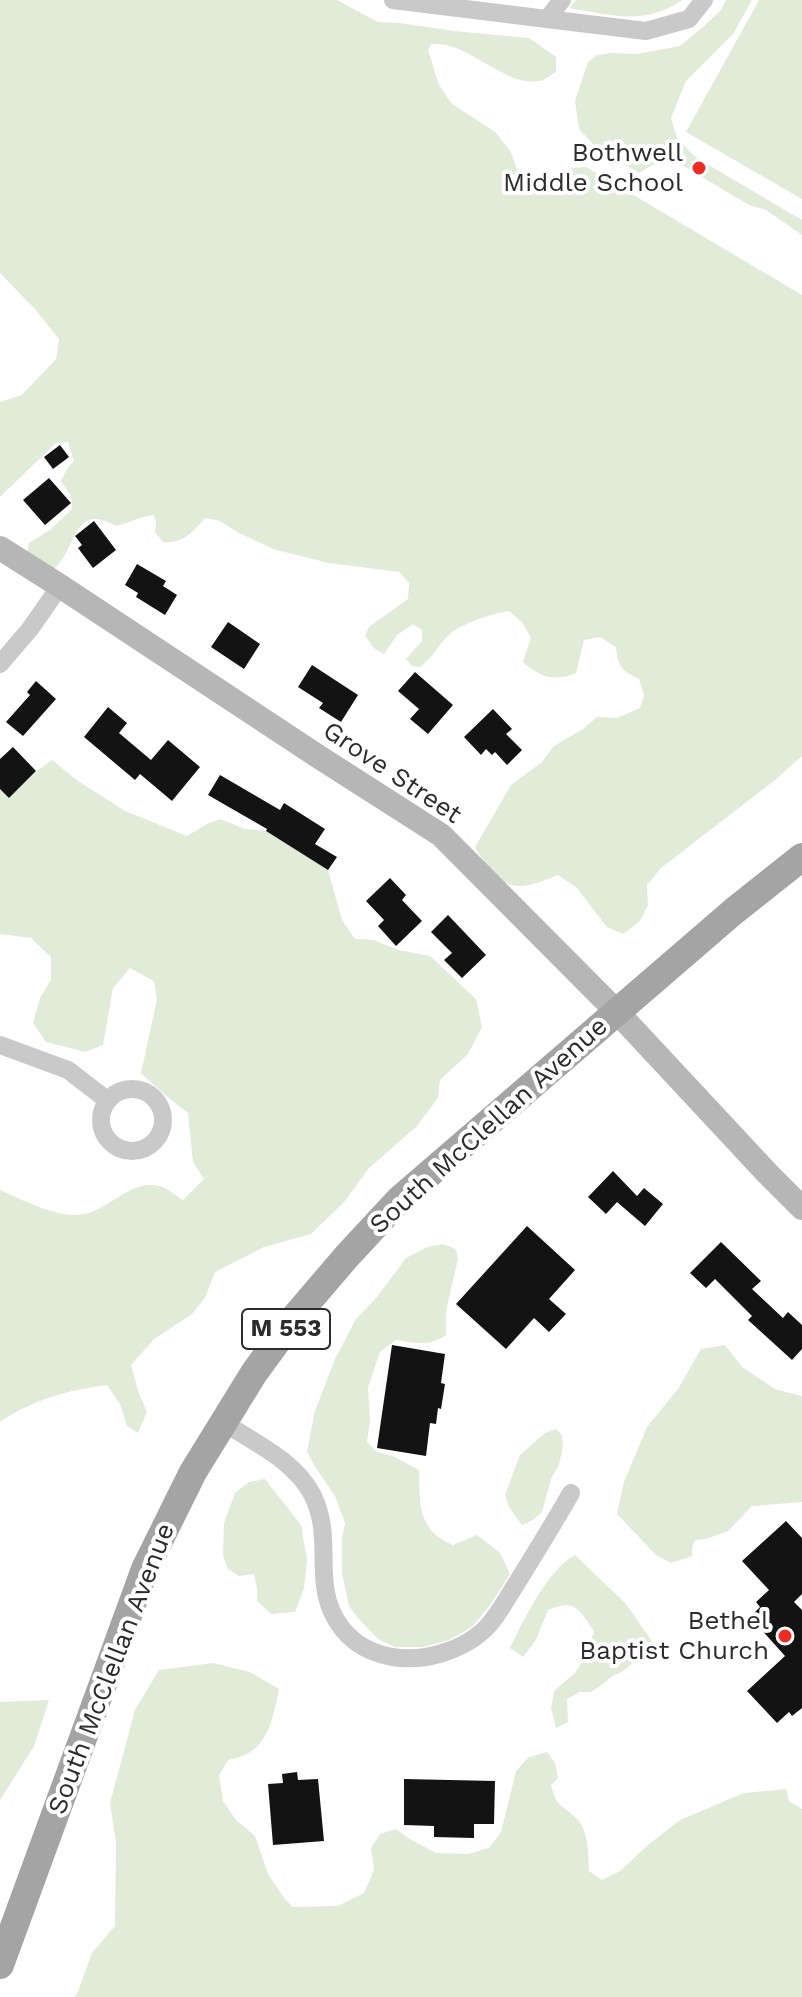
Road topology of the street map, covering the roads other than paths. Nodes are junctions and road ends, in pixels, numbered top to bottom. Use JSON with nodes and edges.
{"nodes":[{"id":1,"x":393,"y":0,"type":"edge"},
{"id":2,"x":562,"y":0,"type":"edge"},
{"id":3,"x":704,"y":0,"type":"edge"},
{"id":4,"x":547,"y":19,"type":"junction"},
{"id":5,"x":0,"y":548,"type":"edge"},
{"id":6,"x":60,"y":586,"type":"junction"},
{"id":7,"x":0,"y":664,"type":"edge"},
{"id":8,"x":802,"y":857,"type":"edge"},
{"id":9,"x":617,"y":1012,"type":"junction"},
{"id":10,"x":0,"y":1045,"type":"edge"},
{"id":11,"x":107,"y":1100,"type":"dead end"},
{"id":12,"x":802,"y":1208,"type":"edge"},
{"id":13,"x":223,"y":1422,"type":"junction"},
{"id":14,"x":571,"y":1493,"type":"dead end"},
{"id":15,"x":0,"y":1965,"type":"edge"}],
"edges":[{"from":1,"to":4,"type":"street"},
{"from":2,"to":4,"type":"street"},
{"from":3,"to":4,"type":"street"},
{"from":5,"to":6,"type":"main road","name":"Grove Street"},
{"from":6,"to":7,"type":"street"},
{"from":6,"to":9,"type":"main road","name":"Grove Street"},
{"from":8,"to":9,"type":"main road","name":"South McClellan Avenue","number":"M 553"},
{"from":9,"to":12,"type":"main road","name":"Grove Street"},
{"from":9,"to":13,"type":"main road","name":"South McClellan Avenue","number":"M 553"},
{"from":10,"to":11,"type":"street"},
{"from":13,"to":14,"type":"street"},
{"from":13,"to":15,"type":"main road","name":"South McClellan Avenue","number":"M 553"}]}
